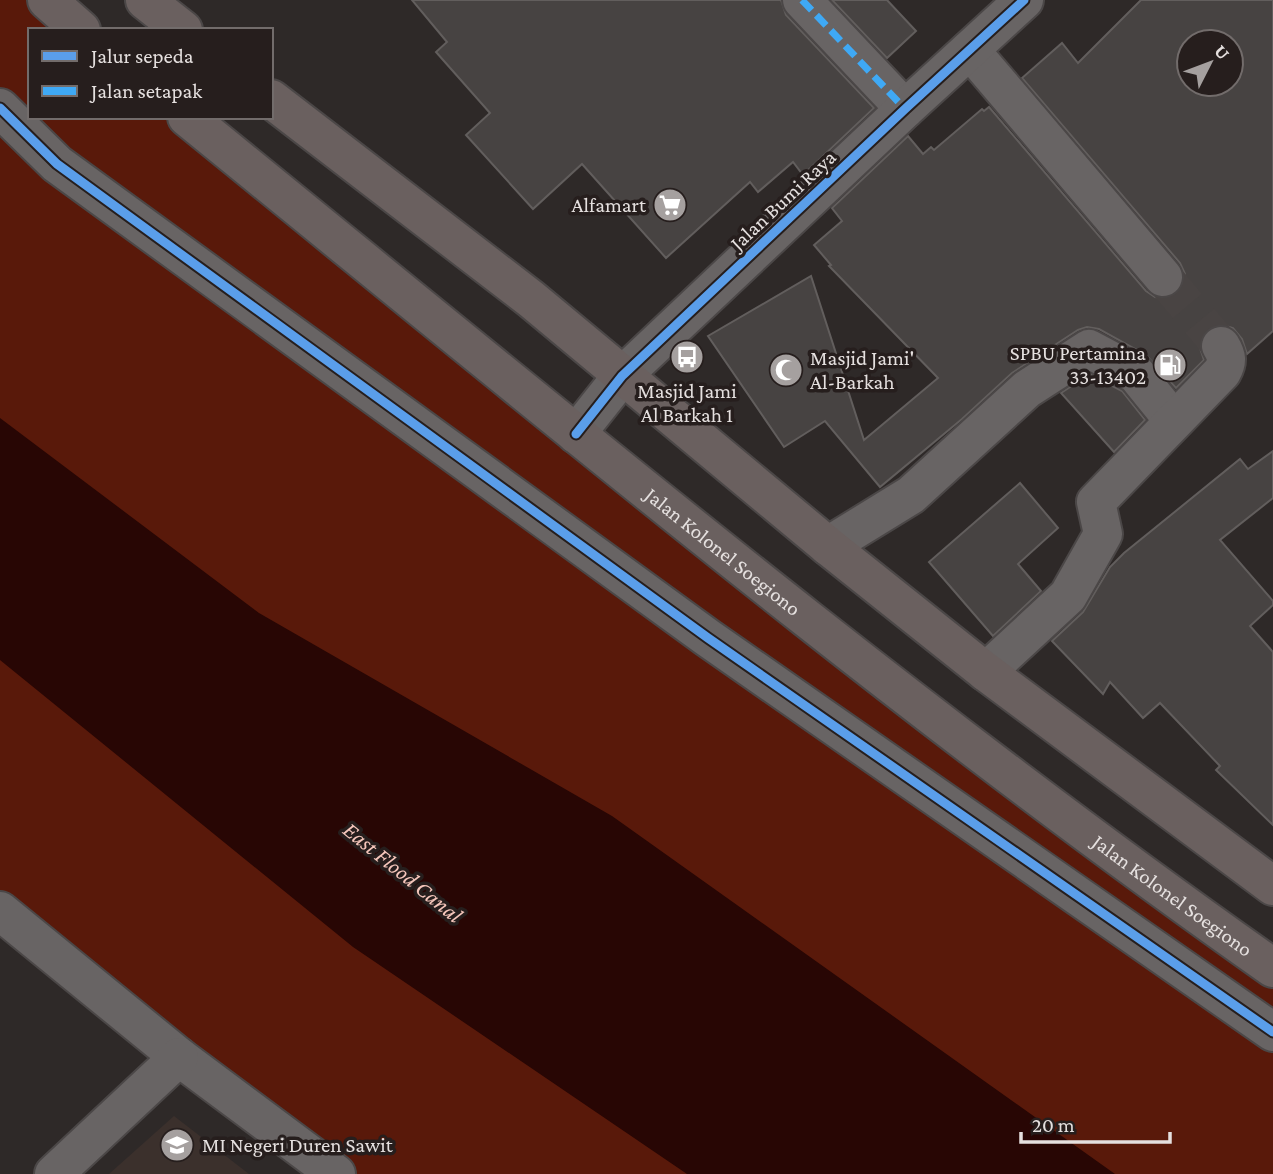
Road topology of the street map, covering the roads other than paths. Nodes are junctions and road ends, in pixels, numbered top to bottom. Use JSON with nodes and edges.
{"nodes":[{"id":1,"x":47,"y":0,"type":"edge"},
{"id":2,"x":145,"y":0,"type":"edge"},
{"id":3,"x":802,"y":0,"type":"edge"},
{"id":4,"x":1024,"y":0,"type":"edge"},
{"id":5,"x":79,"y":28,"type":"edge"},
{"id":6,"x":180,"y":28,"type":"edge"},
{"id":7,"x":970,"y":50,"type":"junction"},
{"id":8,"x":273,"y":101,"type":"edge"},
{"id":9,"x":0,"y":108,"type":"edge"},
{"id":10,"x":905,"y":109,"type":"junction"},
{"id":11,"x":189,"y":119,"type":"edge"},
{"id":12,"x":1163,"y":277,"type":"tunnel mouth"},
{"id":13,"x":1221,"y":345,"type":"dead end"},
{"id":14,"x":622,"y":376,"type":"junction"},
{"id":15,"x":1174,"y":421,"type":"junction"},
{"id":16,"x":576,"y":434,"type":"junction"},
{"id":17,"x":828,"y":546,"type":"junction"},
{"id":18,"x":986,"y":671,"type":"junction"},
{"id":19,"x":1273,"y":886,"type":"edge"},
{"id":20,"x":0,"y":911,"type":"edge"},
{"id":21,"x":1273,"y":968,"type":"edge"},
{"id":22,"x":1273,"y":1032,"type":"edge"},
{"id":23,"x":179,"y":1057,"type":"junction"},
{"id":24,"x":54,"y":1174,"type":"edge"},
{"id":25,"x":336,"y":1174,"type":"edge"}],
"edges":[{"from":1,"to":5,"type":"main road"},
{"from":2,"to":6,"type":"main road"},
{"from":3,"to":10,"type":"street"},
{"from":4,"to":7,"type":"street","name":"Jalan Bumi Raya"},
{"from":7,"to":10,"type":"street","name":"Jalan Bumi Raya"},
{"from":7,"to":12,"type":"street"},
{"from":8,"to":14,"type":"main road"},
{"from":9,"to":22,"type":"street"},
{"from":10,"to":14,"type":"street","name":"Jalan Bumi Raya"},
{"from":11,"to":16,"type":"main road","name":"Jalan Kolonel Soegiono"},
{"from":13,"to":15,"type":"street"},
{"from":14,"to":16,"type":"street","name":"Jalan Bumi Raya"},
{"from":14,"to":17,"type":"main road"},
{"from":15,"to":17,"type":"street"},
{"from":15,"to":18,"type":"street"},
{"from":16,"to":21,"type":"main road","name":"Jalan Kolonel Soegiono"},
{"from":17,"to":18,"type":"main road"},
{"from":18,"to":19,"type":"main road"},
{"from":20,"to":23,"type":"street"},
{"from":23,"to":24,"type":"street"},
{"from":23,"to":25,"type":"street"}]}
